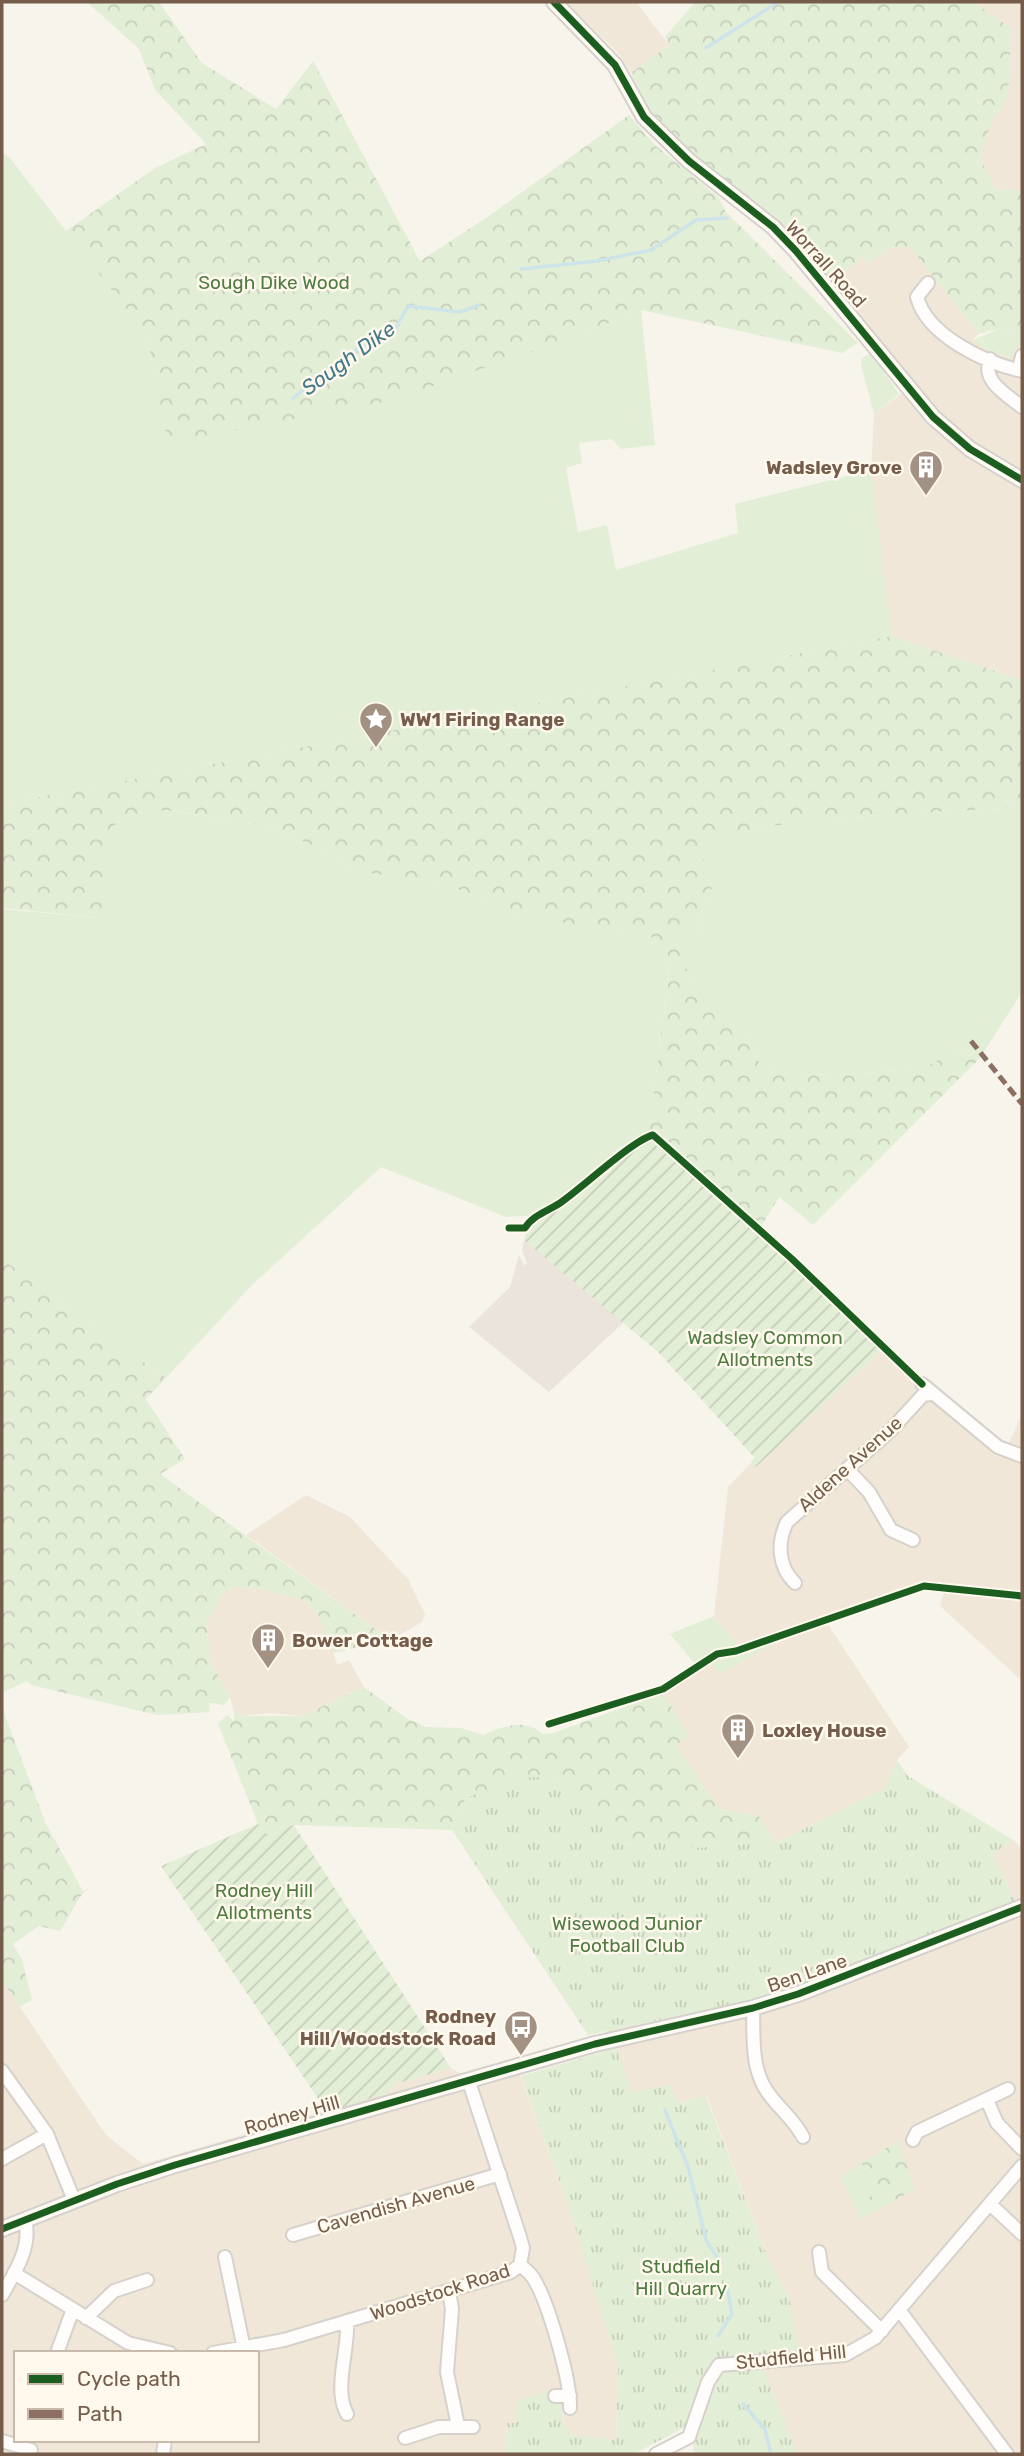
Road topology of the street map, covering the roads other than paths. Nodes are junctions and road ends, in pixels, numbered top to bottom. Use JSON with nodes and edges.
{"nodes":[{"id":1,"x":554,"y":2,"type":"edge"},
{"id":2,"x":928,"y":284,"type":"dead end"},
{"id":3,"x":1022,"y":356,"type":"edge"},
{"id":4,"x":990,"y":359,"type":"junction"},
{"id":5,"x":1020,"y":371,"type":"edge"},
{"id":6,"x":1022,"y":407,"type":"edge"},
{"id":7,"x":1022,"y":480,"type":"edge"},
{"id":8,"x":922,"y":1384,"type":"dead end"},
{"id":9,"x":932,"y":1394,"type":"junction"},
{"id":10,"x":1022,"y":1456,"type":"edge"},
{"id":11,"x":847,"y":1469,"type":"junction"},
{"id":12,"x":913,"y":1540,"type":"dead end"},
{"id":13,"x":795,"y":1583,"type":"dead end"},
{"id":14,"x":1022,"y":1907,"type":"edge"},
{"id":15,"x":753,"y":2008,"type":"junction"},
{"id":16,"x":595,"y":2044,"type":"joint"},
{"id":17,"x":2,"y":2071,"type":"edge"},
{"id":18,"x":469,"y":2082,"type":"junction"},
{"id":19,"x":1008,"y":2089,"type":"dead end"},
{"id":20,"x":987,"y":2100,"type":"junction"},
{"id":21,"x":47,"y":2134,"type":"junction"},
{"id":22,"x":803,"y":2137,"type":"dead end"},
{"id":23,"x":913,"y":2140,"type":"dead end"},
{"id":24,"x":1022,"y":2149,"type":"edge"},
{"id":25,"x":2,"y":2159,"type":"edge"},
{"id":26,"x":1022,"y":2166,"type":"edge"},
{"id":27,"x":499,"y":2174,"type":"junction"},
{"id":28,"x":74,"y":2200,"type":"junction"},
{"id":29,"x":990,"y":2204,"type":"junction"},
{"id":30,"x":25,"y":2220,"type":"junction"},
{"id":31,"x":2,"y":2229,"type":"edge"},
{"id":32,"x":1022,"y":2234,"type":"edge"},
{"id":33,"x":293,"y":2235,"type":"dead end"},
{"id":34,"x":819,"y":2252,"type":"dead end"},
{"id":35,"x":225,"y":2257,"type":"dead end"},
{"id":36,"x":520,"y":2265,"type":"junction"},
{"id":37,"x":14,"y":2273,"type":"junction"},
{"id":38,"x":147,"y":2280,"type":"dead end"},
{"id":39,"x":449,"y":2291,"type":"junction"},
{"id":40,"x":2,"y":2295,"type":"edge"},
{"id":41,"x":73,"y":2309,"type":"junction"},
{"id":42,"x":900,"y":2311,"type":"junction"},
{"id":43,"x":86,"y":2318,"type":"junction"},
{"id":44,"x":347,"y":2321,"type":"junction"},
{"id":45,"x":882,"y":2331,"type":"junction"},
{"id":46,"x":244,"y":2349,"type":"junction"},
{"id":47,"x":58,"y":2351,"type":"edge"},
{"id":48,"x":162,"y":2351,"type":"edge"},
{"id":49,"x":228,"y":2351,"type":"edge"},
{"id":50,"x":555,"y":2396,"type":"dead end"},
{"id":51,"x":347,"y":2414,"type":"dead end"},
{"id":52,"x":458,"y":2426,"type":"junction"},
{"id":53,"x":473,"y":2427,"type":"dead end"},
{"id":54,"x":405,"y":2438,"type":"dead end"},
{"id":55,"x":2,"y":2441,"type":"edge"},
{"id":56,"x":31,"y":2448,"type":"edge"},
{"id":57,"x":656,"y":2454,"type":"edge"},
{"id":58,"x":1007,"y":2454,"type":"edge"}],
"edges":[{"from":1,"to":7,"type":"street","name":"Worrall Road"},
{"from":2,"to":4,"type":"street"},
{"from":3,"to":5,"type":"street"},
{"from":4,"to":5,"type":"street"},
{"from":4,"to":6,"type":"street"},
{"from":8,"to":9,"type":"street"},
{"from":9,"to":10,"type":"street"},
{"from":9,"to":11,"type":"street","name":"Aldene Avenue"},
{"from":11,"to":12,"type":"street"},
{"from":11,"to":13,"type":"street","name":"Aldene Avenue"},
{"from":14,"to":15,"type":"street","name":"Ben Lane"},
{"from":15,"to":16,"type":"street","name":"Ben Lane"},
{"from":15,"to":22,"type":"street"},
{"from":16,"to":18,"type":"street","name":"Rodney Hill"},
{"from":17,"to":21,"type":"street"},
{"from":18,"to":27,"type":"street","name":"Woodstock Road"},
{"from":18,"to":28,"type":"street","name":"Rodney Hill"},
{"from":19,"to":20,"type":"street"},
{"from":20,"to":23,"type":"street"},
{"from":20,"to":24,"type":"street"},
{"from":21,"to":25,"type":"street"},
{"from":21,"to":28,"type":"street"},
{"from":26,"to":29,"type":"street","name":"Studfield Hill"},
{"from":27,"to":33,"type":"street","name":"Cavendish Avenue"},
{"from":27,"to":36,"type":"street","name":"Woodstock Road"},
{"from":28,"to":30,"type":"street","name":"Rodney Hill"},
{"from":29,"to":32,"type":"street"},
{"from":29,"to":42,"type":"street","name":"Studfield Hill"},
{"from":30,"to":31,"type":"street","name":"Rodney Hill"},
{"from":30,"to":37,"type":"street"},
{"from":34,"to":45,"type":"street"},
{"from":35,"to":46,"type":"street"},
{"from":36,"to":39,"type":"street","name":"Woodstock Road"},
{"from":36,"to":50,"type":"street"},
{"from":37,"to":40,"type":"street"},
{"from":37,"to":41,"type":"street"},
{"from":38,"to":43,"type":"street"},
{"from":39,"to":44,"type":"street","name":"Woodstock Road"},
{"from":39,"to":52,"type":"street"},
{"from":41,"to":43,"type":"street"},
{"from":41,"to":47,"type":"street"},
{"from":42,"to":45,"type":"street","name":"Studfield Hill"},
{"from":42,"to":58,"type":"street"},
{"from":43,"to":48,"type":"street"},
{"from":44,"to":46,"type":"street","name":"Woodstock Road"},
{"from":44,"to":51,"type":"street"},
{"from":45,"to":57,"type":"street","name":"Studfield Hill"},
{"from":46,"to":49,"type":"street","name":"Woodstock Road"},
{"from":52,"to":53,"type":"street"},
{"from":52,"to":54,"type":"street"},
{"from":55,"to":56,"type":"street"}]}
